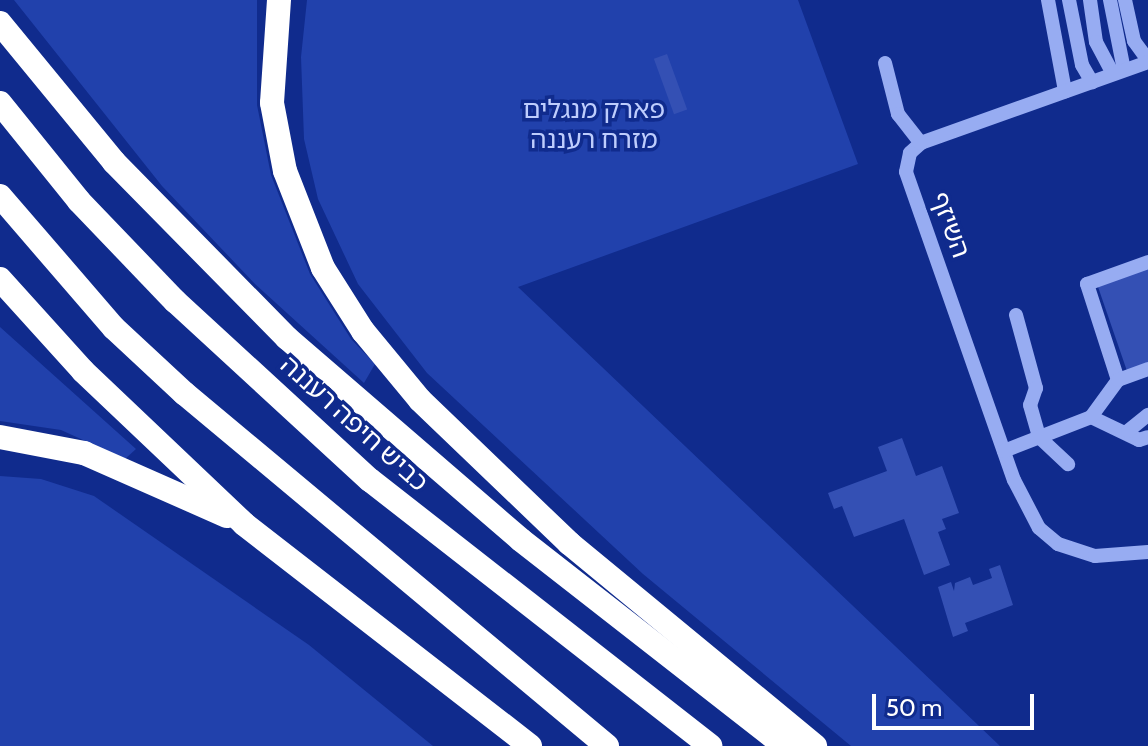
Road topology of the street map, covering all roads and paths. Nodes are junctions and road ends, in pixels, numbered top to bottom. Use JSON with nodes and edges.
{"nodes":[{"id":1,"x":279,"y":0,"type":"edge"},
{"id":2,"x":1048,"y":0,"type":"edge"},
{"id":3,"x":1069,"y":0,"type":"edge"},
{"id":4,"x":1090,"y":0,"type":"edge"},
{"id":5,"x":1110,"y":0,"type":"edge"},
{"id":6,"x":1125,"y":0,"type":"edge"},
{"id":7,"x":0,"y":23,"type":"edge"},
{"id":8,"x":1148,"y":61,"type":"edge"},
{"id":9,"x":885,"y":63,"type":"dead end"},
{"id":10,"x":1119,"y":72,"type":"junction"},
{"id":11,"x":1092,"y":82,"type":"junction"},
{"id":12,"x":1065,"y":91,"type":"junction"},
{"id":13,"x":0,"y":103,"type":"edge"},
{"id":14,"x":921,"y":143,"type":"junction"},
{"id":15,"x":0,"y":196,"type":"edge"},
{"id":16,"x":1148,"y":262,"type":"edge"},
{"id":17,"x":0,"y":279,"type":"edge"},
{"id":18,"x":1016,"y":315,"type":"dead end"},
{"id":19,"x":1148,"y":369,"type":"edge"},
{"id":20,"x":1118,"y":380,"type":"junction"},
{"id":21,"x":1148,"y":415,"type":"edge"},
{"id":22,"x":1091,"y":417,"type":"junction"},
{"id":23,"x":1128,"y":431,"type":"junction"},
{"id":24,"x":0,"y":437,"type":"edge"},
{"id":25,"x":1039,"y":437,"type":"junction"},
{"id":26,"x":1148,"y":437,"type":"edge"},
{"id":27,"x":1004,"y":451,"type":"junction"},
{"id":28,"x":1068,"y":464,"type":"dead end"},
{"id":29,"x":244,"y":524,"type":"junction"},
{"id":30,"x":1148,"y":552,"type":"edge"},
{"id":31,"x":530,"y":746,"type":"edge"},
{"id":32,"x":607,"y":746,"type":"edge"},
{"id":33,"x":710,"y":746,"type":"edge"},
{"id":34,"x":785,"y":746,"type":"edge"},
{"id":35,"x":815,"y":746,"type":"edge"}],
"edges":[{"from":1,"to":35,"type":"highway"},
{"from":2,"to":12,"type":"street"},
{"from":3,"to":11,"type":"street"},
{"from":4,"to":10,"type":"street"},
{"from":5,"to":10,"type":"street"},
{"from":6,"to":8,"type":"street"},
{"from":7,"to":34,"type":"highway"},
{"from":8,"to":10,"type":"street"},
{"from":9,"to":14,"type":"street"},
{"from":10,"to":11,"type":"street"},
{"from":11,"to":12,"type":"street"},
{"from":12,"to":14,"type":"street"},
{"from":13,"to":33,"type":"highway","name":"כביש חיפה רעננה"},
{"from":14,"to":27,"type":"street","name":"השיזף"},
{"from":15,"to":32,"type":"highway"},
{"from":16,"to":20,"type":"street"},
{"from":17,"to":29,"type":"highway"},
{"from":18,"to":25,"type":"street"},
{"from":19,"to":20,"type":"street"},
{"from":20,"to":22,"type":"street"},
{"from":21,"to":23,"type":"street"},
{"from":22,"to":23,"type":"street"},
{"from":22,"to":25,"type":"street"},
{"from":23,"to":26,"type":"street"},
{"from":24,"to":29,"type":"highway"},
{"from":25,"to":27,"type":"street"},
{"from":25,"to":28,"type":"street"},
{"from":27,"to":30,"type":"street","name":"השיזף"},
{"from":29,"to":31,"type":"highway"}]}
